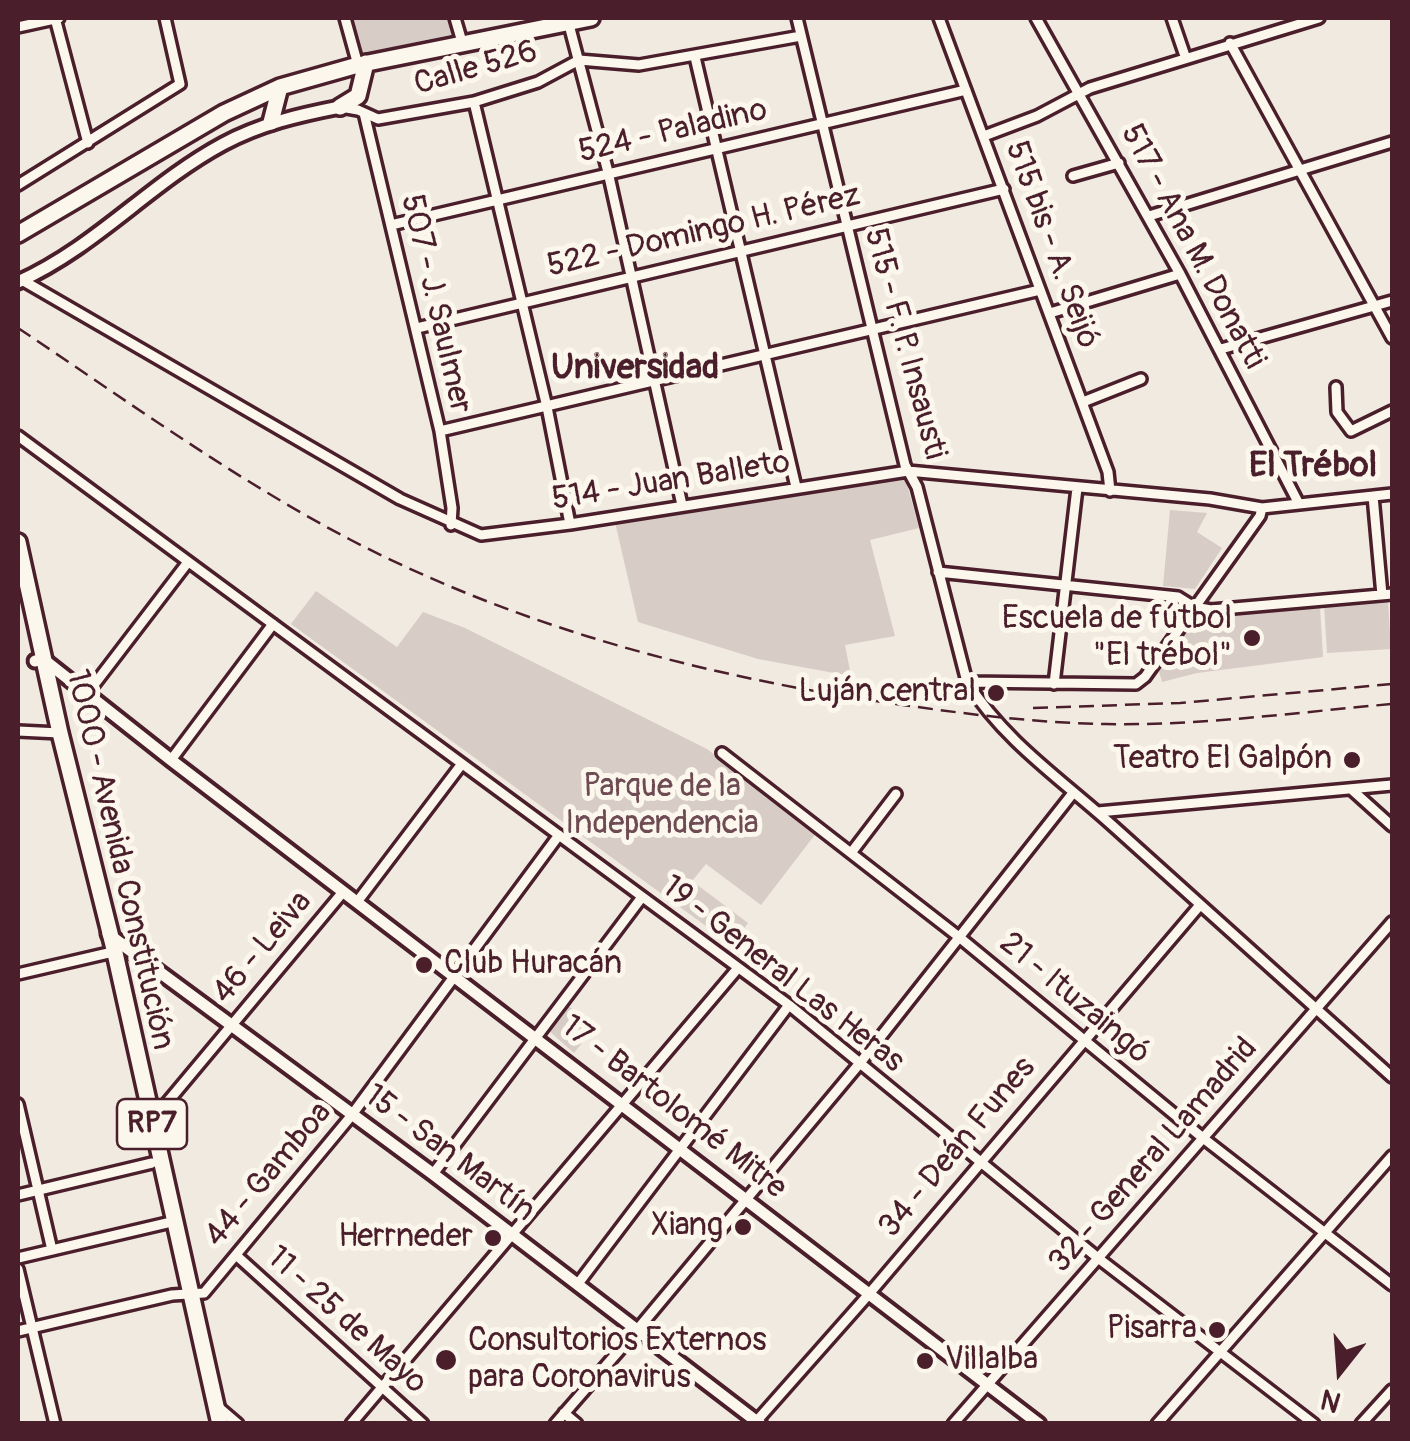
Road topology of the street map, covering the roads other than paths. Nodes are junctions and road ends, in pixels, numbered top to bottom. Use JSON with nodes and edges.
{"nodes":[{"id":1,"x":57,"y":18,"type":"edge"},
{"id":2,"x":166,"y":18,"type":"edge"},
{"id":3,"x":345,"y":18,"type":"edge"},
{"id":4,"x":455,"y":18,"type":"edge"},
{"id":5,"x":590,"y":18,"type":"edge"},
{"id":6,"x":797,"y":18,"type":"edge"},
{"id":7,"x":939,"y":18,"type":"edge"},
{"id":8,"x":1036,"y":18,"type":"edge"},
{"id":9,"x":1172,"y":18,"type":"edge"},
{"id":10,"x":1319,"y":18,"type":"edge"},
{"id":11,"x":567,"y":20,"type":"edge"},
{"id":12,"x":18,"y":26,"type":"edge"},
{"id":13,"x":802,"y":36,"type":"junction"},
{"id":14,"x":462,"y":42,"type":"junction"},
{"id":15,"x":1230,"y":44,"type":"junction"},
{"id":16,"x":695,"y":56,"type":"junction"},
{"id":17,"x":1185,"y":56,"type":"junction"},
{"id":18,"x":579,"y":60,"type":"junction"},
{"id":19,"x":362,"y":64,"type":"junction"},
{"id":20,"x":280,"y":88,"type":"junction"},
{"id":21,"x":966,"y":90,"type":"junction"},
{"id":22,"x":1080,"y":93,"type":"junction"},
{"id":23,"x":358,"y":96,"type":"junction"},
{"id":24,"x":474,"y":102,"type":"junction"},
{"id":25,"x":340,"y":107,"type":"junction"},
{"id":26,"x":364,"y":113,"type":"junction"},
{"id":27,"x":272,"y":122,"type":"junction"},
{"id":28,"x":822,"y":122,"type":"junction"},
{"id":29,"x":984,"y":136,"type":"junction"},
{"id":30,"x":1392,"y":142,"type":"edge"},
{"id":31,"x":88,"y":143,"type":"junction"},
{"id":32,"x":714,"y":148,"type":"junction"},
{"id":33,"x":1119,"y":163,"type":"junction"},
{"id":34,"x":1303,"y":170,"type":"junction"},
{"id":35,"x":608,"y":172,"type":"junction"},
{"id":36,"x":1073,"y":176,"type":"dead end"},
{"id":37,"x":18,"y":185,"type":"edge"},
{"id":38,"x":1004,"y":188,"type":"junction"},
{"id":39,"x":500,"y":200,"type":"junction"},
{"id":40,"x":1149,"y":216,"type":"junction"},
{"id":41,"x":847,"y":224,"type":"junction"},
{"id":42,"x":392,"y":225,"type":"junction"},
{"id":43,"x":18,"y":234,"type":"edge"},
{"id":44,"x":740,"y":251,"type":"junction"},
{"id":45,"x":1180,"y":274,"type":"junction"},
{"id":46,"x":631,"y":276,"type":"junction"},
{"id":47,"x":19,"y":280,"type":"edge"},
{"id":48,"x":1040,"y":290,"type":"junction"},
{"id":49,"x":522,"y":300,"type":"junction"},
{"id":50,"x":1392,"y":300,"type":"edge"},
{"id":51,"x":1376,"y":306,"type":"junction"},
{"id":52,"x":1050,"y":313,"type":"junction"},
{"id":53,"x":416,"y":328,"type":"junction"},
{"id":54,"x":872,"y":329,"type":"junction"},
{"id":55,"x":1392,"y":338,"type":"edge"},
{"id":56,"x":1221,"y":350,"type":"junction"},
{"id":57,"x":764,"y":353,"type":"junction"},
{"id":58,"x":1141,"y":379,"type":"dead end"},
{"id":59,"x":654,"y":380,"type":"junction"},
{"id":60,"x":1336,"y":386,"type":"dead end"},
{"id":61,"x":1083,"y":402,"type":"junction"},
{"id":62,"x":547,"y":406,"type":"junction"},
{"id":63,"x":1392,"y":411,"type":"edge"},
{"id":64,"x":440,"y":431,"type":"junction"},
{"id":65,"x":18,"y":436,"type":"edge"},
{"id":66,"x":908,"y":470,"type":"junction"},
{"id":67,"x":796,"y":487,"type":"junction"},
{"id":68,"x":1078,"y":488,"type":"junction"},
{"id":69,"x":1110,"y":491,"type":"junction"},
{"id":70,"x":1392,"y":494,"type":"edge"},
{"id":71,"x":1373,"y":496,"type":"junction"},
{"id":72,"x":1298,"y":504,"type":"junction"},
{"id":73,"x":682,"y":505,"type":"junction"},
{"id":74,"x":1262,"y":508,"type":"junction"},
{"id":75,"x":570,"y":524,"type":"junction"},
{"id":76,"x":451,"y":525,"type":"junction"},
{"id":77,"x":18,"y":547,"type":"edge"},
{"id":78,"x":188,"y":562,"type":"junction"},
{"id":79,"x":938,"y":572,"type":"junction"},
{"id":80,"x":18,"y":584,"type":"edge"},
{"id":81,"x":1066,"y":584,"type":"junction"},
{"id":82,"x":1387,"y":595,"type":"edge"},
{"id":83,"x":1194,"y":607,"type":"junction"},
{"id":84,"x":273,"y":624,"type":"junction"},
{"id":85,"x":39,"y":660,"type":"junction"},
{"id":86,"x":967,"y":682,"type":"junction"},
{"id":87,"x":1054,"y":684,"type":"junction"},
{"id":88,"x":87,"y":694,"type":"junction"},
{"id":89,"x":18,"y":731,"type":"edge"},
{"id":90,"x":56,"y":733,"type":"junction"},
{"id":91,"x":722,"y":753,"type":"dead end"},
{"id":92,"x":171,"y":760,"type":"junction"},
{"id":93,"x":461,"y":766,"type":"junction"},
{"id":94,"x":1392,"y":785,"type":"edge"},
{"id":95,"x":1352,"y":789,"type":"junction"},
{"id":96,"x":1072,"y":793,"type":"junction"},
{"id":97,"x":896,"y":794,"type":"dead end"},
{"id":98,"x":1098,"y":812,"type":"junction"},
{"id":99,"x":1392,"y":826,"type":"edge"},
{"id":100,"x":558,"y":835,"type":"junction"},
{"id":101,"x":851,"y":854,"type":"junction"},
{"id":102,"x":343,"y":892,"type":"junction"},
{"id":103,"x":642,"y":897,"type":"junction"},
{"id":104,"x":356,"y":902,"type":"junction"},
{"id":105,"x":1200,"y":905,"type":"junction"},
{"id":106,"x":1392,"y":922,"type":"edge"},
{"id":107,"x":960,"y":938,"type":"junction"},
{"id":108,"x":112,"y":944,"type":"junction"},
{"id":109,"x":738,"y":968,"type":"junction"},
{"id":110,"x":18,"y":974,"type":"edge"},
{"id":111,"x":454,"y":976,"type":"junction"},
{"id":112,"x":789,"y":1005,"type":"junction"},
{"id":113,"x":1316,"y":1009,"type":"junction"},
{"id":114,"x":232,"y":1024,"type":"junction"},
{"id":115,"x":536,"y":1036,"type":"junction"},
{"id":116,"x":1082,"y":1040,"type":"junction"},
{"id":117,"x":860,"y":1063,"type":"junction"},
{"id":118,"x":1392,"y":1077,"type":"edge"},
{"id":119,"x":18,"y":1104,"type":"edge"},
{"id":120,"x":624,"y":1104,"type":"junction"},
{"id":121,"x":351,"y":1116,"type":"junction"},
{"id":122,"x":148,"y":1125,"type":"junction"},
{"id":123,"x":1203,"y":1138,"type":"junction"},
{"id":124,"x":681,"y":1148,"type":"junction"},
{"id":125,"x":1392,"y":1156,"type":"edge"},
{"id":126,"x":978,"y":1162,"type":"junction"},
{"id":127,"x":152,"y":1163,"type":"junction"},
{"id":128,"x":433,"y":1174,"type":"junction"},
{"id":129,"x":38,"y":1190,"type":"junction"},
{"id":130,"x":18,"y":1195,"type":"edge"},
{"id":131,"x":747,"y":1200,"type":"junction"},
{"id":132,"x":167,"y":1222,"type":"junction"},
{"id":133,"x":1326,"y":1231,"type":"junction"},
{"id":134,"x":513,"y":1235,"type":"junction"},
{"id":135,"x":52,"y":1250,"type":"junction"},
{"id":136,"x":236,"y":1255,"type":"junction"},
{"id":137,"x":18,"y":1258,"type":"edge"},
{"id":138,"x":1098,"y":1258,"type":"junction"},
{"id":139,"x":18,"y":1269,"type":"edge"},
{"id":140,"x":577,"y":1284,"type":"junction"},
{"id":141,"x":1392,"y":1285,"type":"edge"},
{"id":142,"x":186,"y":1294,"type":"junction"},
{"id":143,"x":869,"y":1294,"type":"junction"},
{"id":144,"x":33,"y":1327,"type":"junction"},
{"id":145,"x":637,"y":1330,"type":"junction"},
{"id":146,"x":18,"y":1331,"type":"edge"},
{"id":147,"x":1219,"y":1352,"type":"junction"},
{"id":148,"x":987,"y":1384,"type":"junction"},
{"id":149,"x":382,"y":1387,"type":"junction"},
{"id":150,"x":1392,"y":1390,"type":"edge"},
{"id":151,"x":212,"y":1412,"type":"edge"},
{"id":152,"x":564,"y":1413,"type":"junction"},
{"id":153,"x":757,"y":1422,"type":"edge"},
{"id":154,"x":55,"y":1424,"type":"edge"},
{"id":155,"x":220,"y":1424,"type":"edge"},
{"id":156,"x":238,"y":1424,"type":"edge"},
{"id":157,"x":351,"y":1424,"type":"edge"},
{"id":158,"x":423,"y":1424,"type":"edge"},
{"id":159,"x":555,"y":1424,"type":"edge"},
{"id":160,"x":578,"y":1424,"type":"edge"},
{"id":161,"x":954,"y":1424,"type":"edge"},
{"id":162,"x":1038,"y":1424,"type":"edge"},
{"id":163,"x":1157,"y":1424,"type":"edge"},
{"id":164,"x":1314,"y":1424,"type":"edge"},
{"id":165,"x":1362,"y":1424,"type":"edge"}],
"edges":[{"from":1,"to":12,"type":"street"},
{"from":1,"to":31,"type":"street"},
{"from":2,"to":31,"type":"street"},
{"from":3,"to":19,"type":"street"},
{"from":4,"to":14,"type":"street"},
{"from":5,"to":11,"type":"main road"},
{"from":6,"to":13,"type":"street","name":"515 - F. P. Insausti"},
{"from":7,"to":21,"type":"street","name":"515 bis - A. Seijó"},
{"from":8,"to":22,"type":"street","name":"517 - Ana M. Donatti"},
{"from":9,"to":17,"type":"street"},
{"from":10,"to":15,"type":"street"},
{"from":11,"to":14,"type":"main road"},
{"from":11,"to":18,"type":"street"},
{"from":13,"to":16,"type":"street","name":"Calle 526"},
{"from":13,"to":28,"type":"street","name":"515 - F. P. Insausti"},
{"from":14,"to":19,"type":"main road"},
{"from":15,"to":17,"type":"street"},
{"from":15,"to":34,"type":"street"},
{"from":16,"to":18,"type":"street","name":"Calle 526"},
{"from":16,"to":32,"type":"street"},
{"from":17,"to":22,"type":"street"},
{"from":18,"to":24,"type":"street","name":"Calle 526"},
{"from":18,"to":35,"type":"street"},
{"from":19,"to":20,"type":"main road"},
{"from":19,"to":23,"type":"main road"},
{"from":20,"to":27,"type":"main road"},
{"from":20,"to":43,"type":"main road"},
{"from":21,"to":28,"type":"street","name":"524 - Paladino"},
{"from":21,"to":29,"type":"street","name":"515 bis - A. Seijó"},
{"from":22,"to":29,"type":"street"},
{"from":22,"to":33,"type":"street","name":"517 - Ana M. Donatti"},
{"from":23,"to":25,"type":"main road"},
{"from":23,"to":26,"type":"street","name":"507 - J. Saulmer"},
{"from":24,"to":26,"type":"street","name":"Calle 526"},
{"from":24,"to":39,"type":"street"},
{"from":25,"to":26,"type":"street","name":"Calle 526"},
{"from":25,"to":27,"type":"street"},
{"from":26,"to":42,"type":"street","name":"507 - J. Saulmer"},
{"from":27,"to":47,"type":"street"},
{"from":28,"to":32,"type":"street","name":"524 - Paladino"},
{"from":28,"to":41,"type":"street","name":"515 - F. P. Insausti"},
{"from":29,"to":38,"type":"street","name":"515 bis - A. Seijó"},
{"from":30,"to":34,"type":"street"},
{"from":31,"to":37,"type":"street"},
{"from":32,"to":35,"type":"street","name":"524 - Paladino"},
{"from":32,"to":44,"type":"street"},
{"from":33,"to":36,"type":"street"},
{"from":33,"to":40,"type":"street","name":"517 - Ana M. Donatti"},
{"from":34,"to":40,"type":"street"},
{"from":34,"to":51,"type":"street"},
{"from":35,"to":39,"type":"street","name":"524 - Paladino"},
{"from":35,"to":46,"type":"street"},
{"from":38,"to":41,"type":"street","name":"522 - Domingo H. Pérez"},
{"from":38,"to":48,"type":"street","name":"515 bis - A. Seijó"},
{"from":39,"to":42,"type":"street","name":"524 - Paladino"},
{"from":39,"to":49,"type":"street"},
{"from":40,"to":45,"type":"street","name":"517 - Ana M. Donatti"},
{"from":41,"to":44,"type":"street","name":"522 - Domingo H. Pérez"},
{"from":41,"to":54,"type":"street","name":"515 - F. P. Insausti"},
{"from":42,"to":53,"type":"street","name":"507 - J. Saulmer"},
{"from":44,"to":46,"type":"street","name":"522 - Domingo H. Pérez"},
{"from":44,"to":57,"type":"street"},
{"from":45,"to":52,"type":"street"},
{"from":45,"to":56,"type":"street","name":"517 - Ana M. Donatti"},
{"from":46,"to":49,"type":"street","name":"522 - Domingo H. Pérez"},
{"from":46,"to":59,"type":"street"},
{"from":47,"to":76,"type":"street","name":"514 - Juan Balleto"},
{"from":48,"to":52,"type":"street","name":"515 bis - A. Seijó"},
{"from":48,"to":54,"type":"street"},
{"from":49,"to":53,"type":"street","name":"522 - Domingo H. Pérez"},
{"from":49,"to":62,"type":"street"},
{"from":50,"to":51,"type":"street"},
{"from":51,"to":55,"type":"street"},
{"from":51,"to":56,"type":"street"},
{"from":52,"to":61,"type":"street","name":"515 bis - A. Seijó"},
{"from":53,"to":64,"type":"street","name":"507 - J. Saulmer"},
{"from":54,"to":57,"type":"street"},
{"from":54,"to":66,"type":"street","name":"515 - F. P. Insausti"},
{"from":56,"to":72,"type":"street","name":"517 - Ana M. Donatti"},
{"from":57,"to":59,"type":"street"},
{"from":57,"to":67,"type":"street"},
{"from":58,"to":61,"type":"street"},
{"from":59,"to":62,"type":"street"},
{"from":59,"to":73,"type":"street"},
{"from":60,"to":63,"type":"street"},
{"from":61,"to":69,"type":"street","name":"515 bis - A. Seijó"},
{"from":62,"to":64,"type":"street"},
{"from":62,"to":75,"type":"street"},
{"from":64,"to":76,"type":"street","name":"507 - J. Saulmer"},
{"from":65,"to":78,"type":"street","name":"19 - General Las Heras"},
{"from":66,"to":67,"type":"street","name":"514 - Juan Balleto"},
{"from":66,"to":68,"type":"street","name":"514 - Juan Balleto"},
{"from":66,"to":79,"type":"street","name":"515 - F. P. Insausti"},
{"from":67,"to":73,"type":"street","name":"514 - Juan Balleto"},
{"from":68,"to":69,"type":"street","name":"514 - Juan Balleto"},
{"from":68,"to":81,"type":"street"},
{"from":69,"to":74,"type":"street","name":"514 - Juan Balleto"},
{"from":70,"to":71,"type":"street","name":"514 - Juan Balleto"},
{"from":71,"to":72,"type":"street","name":"514 - Juan Balleto"},
{"from":71,"to":82,"type":"street"},
{"from":72,"to":74,"type":"street","name":"514 - Juan Balleto"},
{"from":73,"to":75,"type":"street","name":"514 - Juan Balleto"},
{"from":74,"to":83,"type":"street"},
{"from":75,"to":76,"type":"street","name":"514 - Juan Balleto"},
{"from":77,"to":85,"type":"main road","name":"1000 - Avenida Constitución","number":"RP7"},
{"from":78,"to":84,"type":"street","name":"19 - General Las Heras"},
{"from":78,"to":88,"type":"street"},
{"from":79,"to":81,"type":"street"},
{"from":79,"to":86,"type":"street","name":"515 - F. P. Insausti"},
{"from":80,"to":85,"type":"main road","name":"1000 - Avenida Constitución","number":"RP7"},
{"from":81,"to":83,"type":"street"},
{"from":81,"to":87,"type":"street"},
{"from":82,"to":83,"type":"street"},
{"from":83,"to":87,"type":"street"},
{"from":84,"to":92,"type":"street"},
{"from":84,"to":93,"type":"street","name":"19 - General Las Heras"},
{"from":85,"to":88,"type":"street","name":"17 - Bartolomé Mitre"},
{"from":85,"to":90,"type":"main road","name":"1000 - Avenida Constitución","number":"RP7"},
{"from":86,"to":87,"type":"street"},
{"from":86,"to":96,"type":"street"},
{"from":88,"to":92,"type":"street","name":"17 - Bartolomé Mitre"},
{"from":89,"to":90,"type":"street"},
{"from":90,"to":108,"type":"main road","name":"1000 - Avenida Constitución","number":"RP7"},
{"from":91,"to":101,"type":"street","name":"21 - Ituzaingó"},
{"from":92,"to":102,"type":"street","name":"17 - Bartolomé Mitre"},
{"from":93,"to":100,"type":"street","name":"19 - General Las Heras"},
{"from":93,"to":104,"type":"street","name":"46 - Leiva"},
{"from":94,"to":95,"type":"street"},
{"from":95,"to":98,"type":"street"},
{"from":95,"to":99,"type":"street"},
{"from":96,"to":98,"type":"street"},
{"from":96,"to":107,"type":"street"},
{"from":97,"to":101,"type":"street"},
{"from":98,"to":105,"type":"street"},
{"from":100,"to":103,"type":"street","name":"19 - General Las Heras"},
{"from":100,"to":111,"type":"street","name":"44 - Gamboa"},
{"from":101,"to":107,"type":"street","name":"21 - Ituzaingó"},
{"from":102,"to":104,"type":"street","name":"17 - Bartolomé Mitre"},
{"from":102,"to":114,"type":"street","name":"46 - Leiva"},
{"from":103,"to":109,"type":"street","name":"19 - General Las Heras"},
{"from":103,"to":115,"type":"street"},
{"from":104,"to":111,"type":"street","name":"17 - Bartolomé Mitre"},
{"from":105,"to":113,"type":"street"},
{"from":105,"to":116,"type":"street","name":"34 - Deán Funes"},
{"from":106,"to":113,"type":"street","name":"32 - General Lamadrid"},
{"from":107,"to":116,"type":"street","name":"21 - Ituzaingó"},
{"from":107,"to":117,"type":"street"},
{"from":108,"to":110,"type":"street"},
{"from":108,"to":114,"type":"street","name":"15 - San Martín"},
{"from":108,"to":122,"type":"main road","name":"1000 - Avenida Constitución","number":"RP7"},
{"from":109,"to":112,"type":"street","name":"19 - General Las Heras"},
{"from":109,"to":120,"type":"street"},
{"from":111,"to":115,"type":"street","name":"17 - Bartolomé Mitre"},
{"from":111,"to":121,"type":"street","name":"44 - Gamboa"},
{"from":112,"to":117,"type":"street","name":"19 - General Las Heras"},
{"from":112,"to":124,"type":"street"},
{"from":113,"to":118,"type":"street"},
{"from":113,"to":123,"type":"street","name":"32 - General Lamadrid"},
{"from":114,"to":121,"type":"street","name":"15 - San Martín"},
{"from":114,"to":122,"type":"street","name":"46 - Leiva"},
{"from":115,"to":120,"type":"street","name":"17 - Bartolomé Mitre"},
{"from":115,"to":128,"type":"street"},
{"from":116,"to":123,"type":"street","name":"21 - Ituzaingó"},
{"from":116,"to":126,"type":"street","name":"34 - Deán Funes"},
{"from":117,"to":126,"type":"street","name":"19 - General Las Heras"},
{"from":117,"to":131,"type":"street"},
{"from":119,"to":129,"type":"street"},
{"from":120,"to":124,"type":"street","name":"17 - Bartolomé Mitre"},
{"from":120,"to":134,"type":"street"},
{"from":121,"to":128,"type":"street","name":"15 - San Martín"},
{"from":121,"to":136,"type":"street","name":"44 - Gamboa"},
{"from":122,"to":127,"type":"main road","name":"1000 - Avenida Constitución","number":"RP7"},
{"from":122,"to":142,"type":"main road","name":"1000 - Avenida Constitución","number":"RP7"},
{"from":123,"to":133,"type":"street","name":"21 - Ituzaingó"},
{"from":123,"to":138,"type":"street","name":"32 - General Lamadrid"},
{"from":124,"to":131,"type":"street","name":"17 - Bartolomé Mitre"},
{"from":124,"to":140,"type":"street"},
{"from":125,"to":133,"type":"street"},
{"from":126,"to":138,"type":"street","name":"19 - General Las Heras"},
{"from":126,"to":143,"type":"street","name":"34 - Deán Funes"},
{"from":127,"to":129,"type":"street"},
{"from":127,"to":132,"type":"main road","name":"1000 - Avenida Constitución","number":"RP7"},
{"from":128,"to":134,"type":"street","name":"15 - San Martín"},
{"from":129,"to":130,"type":"street"},
{"from":129,"to":135,"type":"street"},
{"from":131,"to":143,"type":"street","name":"17 - Bartolomé Mitre"},
{"from":131,"to":145,"type":"street"},
{"from":132,"to":135,"type":"street"},
{"from":132,"to":142,"type":"main road","name":"1000 - Avenida Constitución","number":"RP7"},
{"from":133,"to":141,"type":"street","name":"21 - Ituzaingó"},
{"from":133,"to":147,"type":"street"},
{"from":134,"to":140,"type":"street","name":"15 - San Martín"},
{"from":134,"to":149,"type":"street"},
{"from":135,"to":137,"type":"street"},
{"from":136,"to":142,"type":"street","name":"44 - Gamboa"},
{"from":136,"to":149,"type":"street","name":"11 - 25 de Mayo"},
{"from":138,"to":147,"type":"street","name":"19 - General Las Heras"},
{"from":138,"to":148,"type":"street","name":"32 - General Lamadrid"},
{"from":139,"to":144,"type":"street"},
{"from":140,"to":145,"type":"street","name":"15 - San Martín"},
{"from":142,"to":144,"type":"street"},
{"from":142,"to":151,"type":"main road","name":"1000 - Avenida Constitución","number":"RP7"},
{"from":143,"to":148,"type":"street","name":"17 - Bartolomé Mitre"},
{"from":143,"to":153,"type":"street","name":"34 - Deán Funes"},
{"from":144,"to":146,"type":"street"},
{"from":144,"to":154,"type":"street"},
{"from":145,"to":152,"type":"street"},
{"from":145,"to":153,"type":"street","name":"15 - San Martín"},
{"from":147,"to":163,"type":"street"},
{"from":147,"to":164,"type":"street","name":"19 - General Las Heras"},
{"from":148,"to":161,"type":"street","name":"32 - General Lamadrid"},
{"from":148,"to":162,"type":"street","name":"17 - Bartolomé Mitre"},
{"from":149,"to":157,"type":"street"},
{"from":149,"to":158,"type":"street","name":"11 - 25 de Mayo"},
{"from":150,"to":165,"type":"street"},
{"from":151,"to":155,"type":"main road","name":"1000 - Avenida Constitución","number":"RP7"},
{"from":151,"to":156,"type":"street"},
{"from":152,"to":159,"type":"street"},
{"from":152,"to":160,"type":"street"}]}
